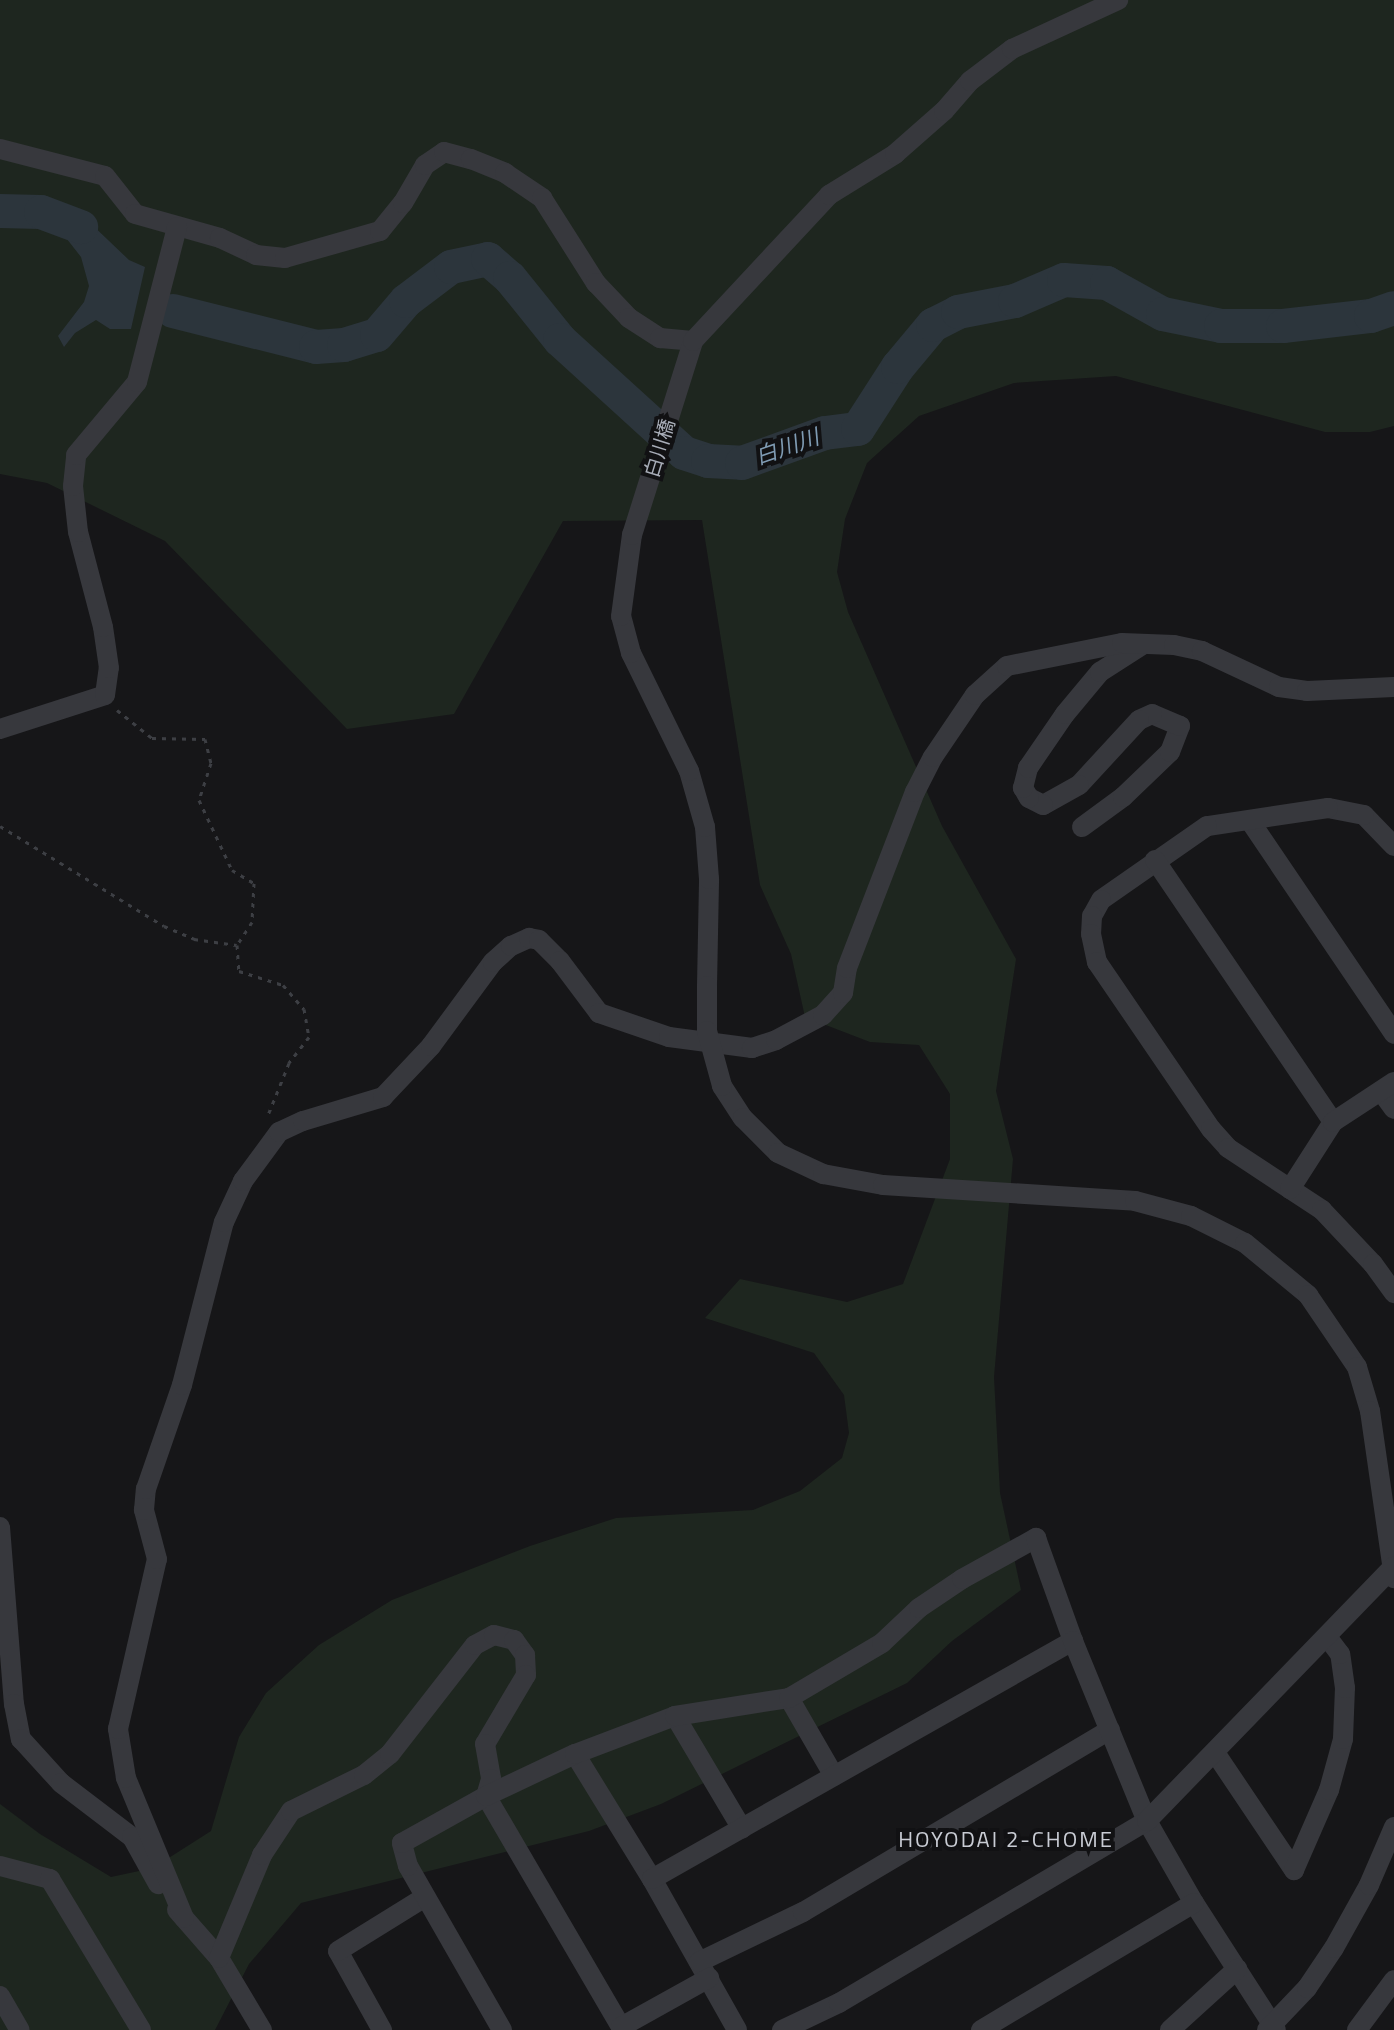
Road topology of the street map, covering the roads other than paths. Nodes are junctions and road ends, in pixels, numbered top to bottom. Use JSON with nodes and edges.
{"nodes":[{"id":1,"x":1118,"y":0,"type":"edge"},
{"id":2,"x":0,"y":149,"type":"edge"},
{"id":3,"x":177,"y":227,"type":"junction"},
{"id":4,"x":693,"y":341,"type":"junction"},
{"id":5,"x":1142,"y":645,"type":"junction"},
{"id":6,"x":1394,"y":687,"type":"edge"},
{"id":7,"x":0,"y":729,"type":"edge"},
{"id":8,"x":1250,"y":821,"type":"junction"},
{"id":9,"x":1082,"y":827,"type":"dead end"},
{"id":10,"x":1394,"y":846,"type":"edge"},
{"id":11,"x":1155,"y":860,"type":"junction"},
{"id":12,"x":1394,"y":1034,"type":"edge"},
{"id":13,"x":1388,"y":1086,"type":"edge"},
{"id":14,"x":1394,"y":1109,"type":"edge"},
{"id":15,"x":1333,"y":1122,"type":"junction"},
{"id":16,"x":1290,"y":1189,"type":"junction"},
{"id":17,"x":1394,"y":1293,"type":"edge"},
{"id":18,"x":1385,"y":1444,"type":"edge"},
{"id":19,"x":0,"y":1527,"type":"edge"},
{"id":20,"x":1393,"y":1573,"type":"edge"},
{"id":21,"x":1327,"y":1637,"type":"junction"},
{"id":22,"x":1073,"y":1641,"type":"junction"},
{"id":23,"x":789,"y":1698,"type":"junction"},
{"id":24,"x":675,"y":1716,"type":"junction"},
{"id":25,"x":1110,"y":1730,"type":"junction"},
{"id":26,"x":575,"y":1754,"type":"junction"},
{"id":27,"x":1216,"y":1754,"type":"junction"},
{"id":28,"x":834,"y":1776,"type":"junction"},
{"id":29,"x":486,"y":1796,"type":"junction"},
{"id":30,"x":1147,"y":1821,"type":"junction"},
{"id":31,"x":1394,"y":1827,"type":"edge"},
{"id":32,"x":742,"y":1829,"type":"junction"},
{"id":33,"x":0,"y":1866,"type":"edge"},
{"id":34,"x":652,"y":1879,"type":"junction"},
{"id":35,"x":425,"y":1897,"type":"junction"},
{"id":36,"x":1194,"y":1903,"type":"junction"},
{"id":37,"x":184,"y":1918,"type":"junction"},
{"id":38,"x":219,"y":1958,"type":"junction"},
{"id":39,"x":1237,"y":1969,"type":"junction"},
{"id":40,"x":704,"y":1970,"type":"junction"},
{"id":41,"x":1394,"y":1980,"type":"edge"},
{"id":42,"x":0,"y":1996,"type":"edge"},
{"id":43,"x":373,"y":2027,"type":"edge"},
{"id":44,"x":622,"y":2028,"type":"edge"},
{"id":45,"x":1272,"y":2028,"type":"edge"},
{"id":46,"x":20,"y":2030,"type":"edge"},
{"id":47,"x":141,"y":2030,"type":"edge"},
{"id":48,"x":262,"y":2030,"type":"edge"},
{"id":49,"x":502,"y":2030,"type":"edge"},
{"id":50,"x":737,"y":2030,"type":"edge"},
{"id":51,"x":782,"y":2030,"type":"edge"},
{"id":52,"x":981,"y":2030,"type":"edge"},
{"id":53,"x":1170,"y":2030,"type":"edge"},
{"id":54,"x":1357,"y":2030,"type":"edge"}],
"edges":[{"from":1,"to":4,"type":"street"},
{"from":2,"to":3,"type":"street"},
{"from":3,"to":4,"type":"street"},
{"from":3,"to":7,"type":"street"},
{"from":4,"to":18,"type":"street","name":"白川橋","bridge":true},
{"from":5,"to":6,"type":"street"},
{"from":5,"to":9,"type":"street"},
{"from":5,"to":37,"type":"street"},
{"from":8,"to":10,"type":"street"},
{"from":8,"to":11,"type":"street"},
{"from":8,"to":12,"type":"street"},
{"from":11,"to":15,"type":"street"},
{"from":11,"to":16,"type":"street"},
{"from":13,"to":14,"type":"street"},
{"from":13,"to":15,"type":"street"},
{"from":15,"to":16,"type":"street"},
{"from":16,"to":17,"type":"street"},
{"from":18,"to":20,"type":"street","name":"白川橋"},
{"from":19,"to":37,"type":"street"},
{"from":20,"to":21,"type":"street"},
{"from":21,"to":27,"type":"street"},
{"from":21,"to":27,"type":"street"},
{"from":22,"to":23,"type":"street"},
{"from":22,"to":25,"type":"street"},
{"from":22,"to":28,"type":"street"},
{"from":23,"to":24,"type":"street"},
{"from":23,"to":28,"type":"street"},
{"from":24,"to":26,"type":"street"},
{"from":24,"to":32,"type":"street"},
{"from":25,"to":30,"type":"street"},
{"from":25,"to":40,"type":"street"},
{"from":26,"to":29,"type":"street"},
{"from":26,"to":34,"type":"street"},
{"from":27,"to":30,"type":"street"},
{"from":28,"to":32,"type":"street"},
{"from":29,"to":35,"type":"street"},
{"from":29,"to":38,"type":"street"},
{"from":29,"to":44,"type":"street"},
{"from":30,"to":36,"type":"street"},
{"from":30,"to":51,"type":"street"},
{"from":31,"to":45,"type":"street"},
{"from":32,"to":34,"type":"street"},
{"from":33,"to":47,"type":"street"},
{"from":34,"to":40,"type":"street"},
{"from":35,"to":43,"type":"street"},
{"from":35,"to":49,"type":"street"},
{"from":36,"to":39,"type":"street"},
{"from":36,"to":52,"type":"street"},
{"from":37,"to":38,"type":"street"},
{"from":38,"to":48,"type":"street"},
{"from":39,"to":45,"type":"street"},
{"from":39,"to":53,"type":"street"},
{"from":40,"to":44,"type":"street"},
{"from":40,"to":50,"type":"street"},
{"from":41,"to":54,"type":"street"},
{"from":42,"to":46,"type":"street"}]}
